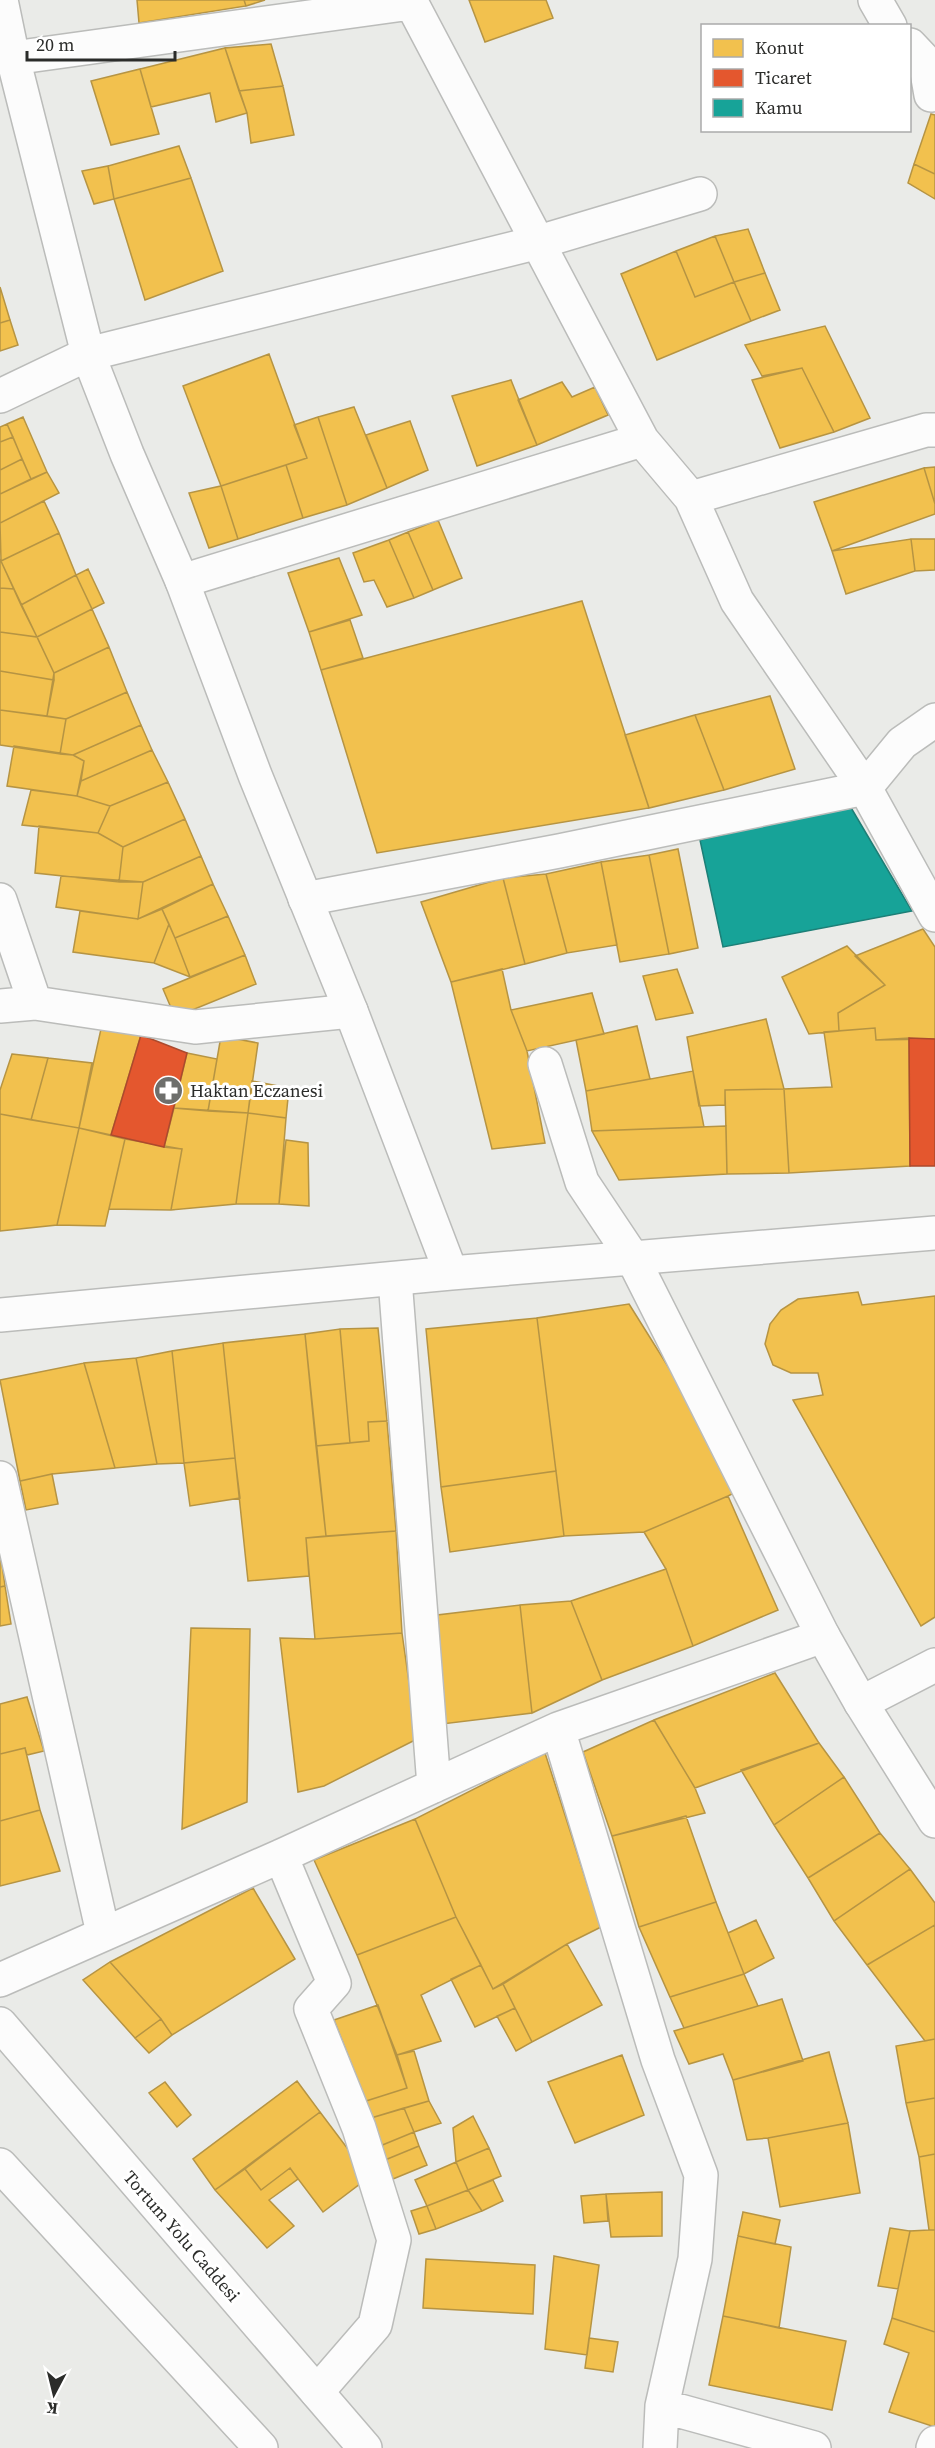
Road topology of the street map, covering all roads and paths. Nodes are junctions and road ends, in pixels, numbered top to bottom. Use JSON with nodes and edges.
{"nodes":[{"id":1,"x":2,"y":0,"type":"edge"},
{"id":2,"x":875,"y":0,"type":"edge"},
{"id":3,"x":411,"y":1,"type":"edge"},
{"id":4,"x":889,"y":24,"type":"edge"},
{"id":5,"x":911,"y":47,"type":"edge"},
{"id":6,"x":13,"y":58,"type":"junction"},
{"id":7,"x":931,"y":95,"type":"dead end"},
{"id":8,"x":700,"y":194,"type":"dead end"},
{"id":9,"x":538,"y":242,"type":"junction"},
{"id":10,"x":88,"y":354,"type":"junction"},
{"id":11,"x":0,"y":396,"type":"edge"},
{"id":12,"x":935,"y":430,"type":"edge"},
{"id":13,"x":642,"y":440,"type":"junction"},
{"id":14,"x":691,"y":498,"type":"junction"},
{"id":15,"x":182,"y":581,"type":"junction"},
{"id":16,"x":935,"y":720,"type":"edge"},
{"id":17,"x":865,"y":788,"type":"junction"},
{"id":18,"x":305,"y":899,"type":"junction"},
{"id":19,"x":0,"y":900,"type":"edge"},
{"id":20,"x":935,"y":915,"type":"edge"},
{"id":21,"x":35,"y":1003,"type":"junction"},
{"id":22,"x":0,"y":1006,"type":"edge"},
{"id":23,"x":351,"y":1011,"type":"junction"},
{"id":24,"x":545,"y":1064,"type":"dead end"},
{"id":25,"x":935,"y":1233,"type":"edge"},
{"id":26,"x":632,"y":1257,"type":"junction"},
{"id":27,"x":451,"y":1273,"type":"junction"},
{"id":28,"x":395,"y":1279,"type":"junction"},
{"id":29,"x":0,"y":1315,"type":"edge"},
{"id":30,"x":0,"y":1478,"type":"edge"},
{"id":31,"x":824,"y":1636,"type":"junction"},
{"id":32,"x":935,"y":1665,"type":"edge"},
{"id":33,"x":861,"y":1703,"type":"junction"},
{"id":34,"x":558,"y":1730,"type":"junction"},
{"id":35,"x":434,"y":1786,"type":"junction"},
{"id":36,"x":935,"y":1821,"type":"edge"},
{"id":37,"x":281,"y":1856,"type":"junction"},
{"id":38,"x":104,"y":1933,"type":"junction"},
{"id":39,"x":0,"y":1980,"type":"edge"},
{"id":40,"x":0,"y":2024,"type":"edge"},
{"id":41,"x":0,"y":2165,"type":"edge"},
{"id":42,"x":317,"y":2392,"type":"junction"},
{"id":43,"x":662,"y":2406,"type":"junction"},
{"id":44,"x":935,"y":2443,"type":"edge"},
{"id":45,"x":261,"y":2448,"type":"edge"},
{"id":46,"x":365,"y":2448,"type":"edge"},
{"id":47,"x":660,"y":2448,"type":"edge"},
{"id":48,"x":814,"y":2448,"type":"edge"},
{"id":49,"x":933,"y":2448,"type":"edge"}],
"edges":[{"from":1,"to":6,"type":"main road"},
{"from":2,"to":4,"type":"main road"},
{"from":3,"to":6,"type":"main road"},
{"from":3,"to":9,"type":"main road"},
{"from":5,"to":7,"type":"main road"},
{"from":6,"to":10,"type":"main road"},
{"from":8,"to":9,"type":"main road"},
{"from":9,"to":10,"type":"main road"},
{"from":9,"to":13,"type":"main road"},
{"from":10,"to":11,"type":"main road"},
{"from":10,"to":15,"type":"main road"},
{"from":12,"to":14,"type":"main road"},
{"from":13,"to":14,"type":"main road"},
{"from":13,"to":15,"type":"main road"},
{"from":14,"to":17,"type":"main road"},
{"from":15,"to":18,"type":"main road"},
{"from":16,"to":17,"type":"main road"},
{"from":17,"to":18,"type":"main road"},
{"from":17,"to":20,"type":"main road"},
{"from":18,"to":23,"type":"main road"},
{"from":19,"to":21,"type":"main road"},
{"from":21,"to":22,"type":"main road"},
{"from":21,"to":23,"type":"main road"},
{"from":23,"to":27,"type":"main road"},
{"from":24,"to":26,"type":"main road"},
{"from":25,"to":26,"type":"main road"},
{"from":26,"to":27,"type":"main road"},
{"from":26,"to":31,"type":"main road"},
{"from":27,"to":28,"type":"main road"},
{"from":28,"to":29,"type":"main road"},
{"from":28,"to":35,"type":"main road"},
{"from":30,"to":38,"type":"main road"},
{"from":31,"to":33,"type":"main road"},
{"from":31,"to":34,"type":"main road"},
{"from":32,"to":33,"type":"main road"},
{"from":33,"to":36,"type":"main road"},
{"from":34,"to":35,"type":"main road"},
{"from":34,"to":43,"type":"main road"},
{"from":35,"to":37,"type":"main road"},
{"from":37,"to":38,"type":"main road"},
{"from":37,"to":42,"type":"main road"},
{"from":38,"to":39,"type":"main road"},
{"from":40,"to":42,"type":"main road","name":"Tortum Yolu Caddesi"},
{"from":41,"to":45,"type":"main road"},
{"from":42,"to":46,"type":"main road","name":"Tortum Yolu Caddesi"},
{"from":43,"to":47,"type":"main road"},
{"from":43,"to":48,"type":"main road"},
{"from":44,"to":49,"type":"main road"}]}
